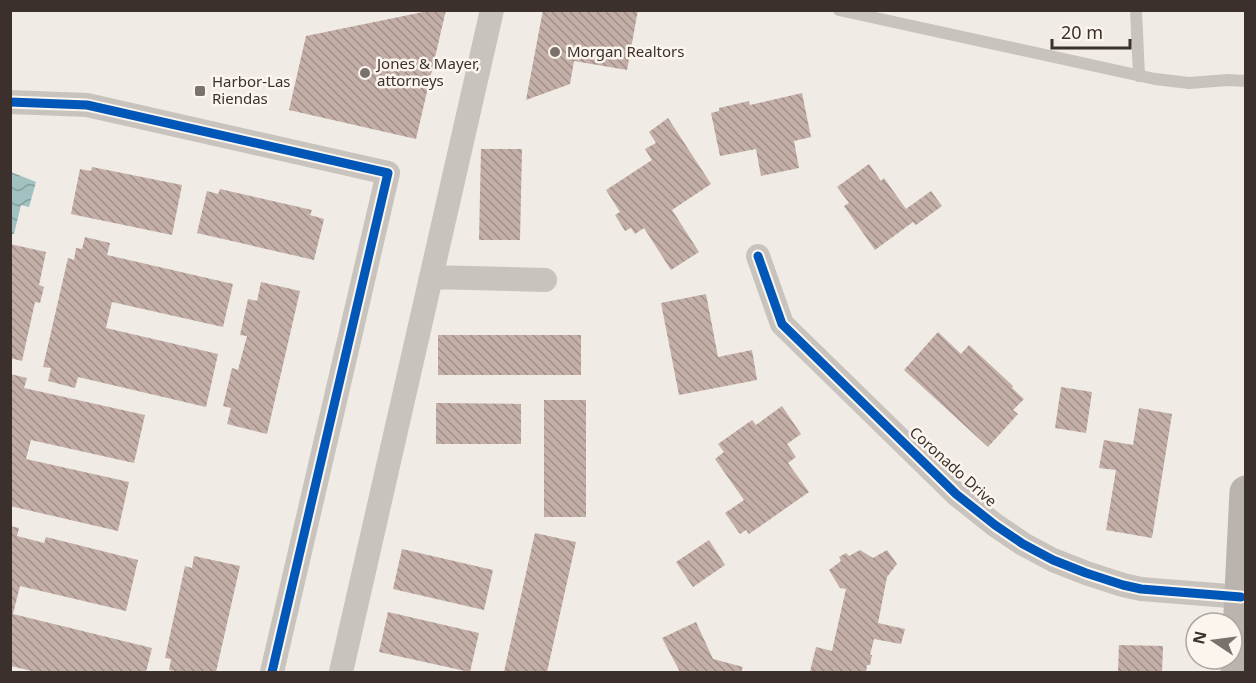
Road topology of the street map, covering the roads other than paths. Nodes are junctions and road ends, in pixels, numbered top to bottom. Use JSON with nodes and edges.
{"nodes":[{"id":1,"x":492,"y":10,"type":"edge"},
{"id":2,"x":839,"y":10,"type":"edge"},
{"id":3,"x":1136,"y":10,"type":"edge"},
{"id":4,"x":1139,"y":76,"type":"junction"},
{"id":5,"x":1245,"y":81,"type":"edge"},
{"id":6,"x":10,"y":102,"type":"edge"},
{"id":7,"x":758,"y":256,"type":"dead end"},
{"id":8,"x":431,"y":277,"type":"junction"},
{"id":9,"x":544,"y":279,"type":"dead end"},
{"id":10,"x":1245,"y":492,"type":"edge"},
{"id":11,"x":1241,"y":597,"type":"junction"},
{"id":12,"x":273,"y":672,"type":"edge"},
{"id":13,"x":341,"y":672,"type":"edge"},
{"id":14,"x":1237,"y":672,"type":"edge"}],
"edges":[{"from":1,"to":8,"type":"street"},
{"from":2,"to":4,"type":"lane"},
{"from":3,"to":4,"type":"lane"},
{"from":4,"to":5,"type":"lane"},
{"from":6,"to":12,"type":"street"},
{"from":7,"to":11,"type":"street","name":"Coronado Drive"},
{"from":8,"to":9,"type":"street"},
{"from":8,"to":13,"type":"street"},
{"from":10,"to":11,"type":"street"},
{"from":11,"to":14,"type":"street"}]}
